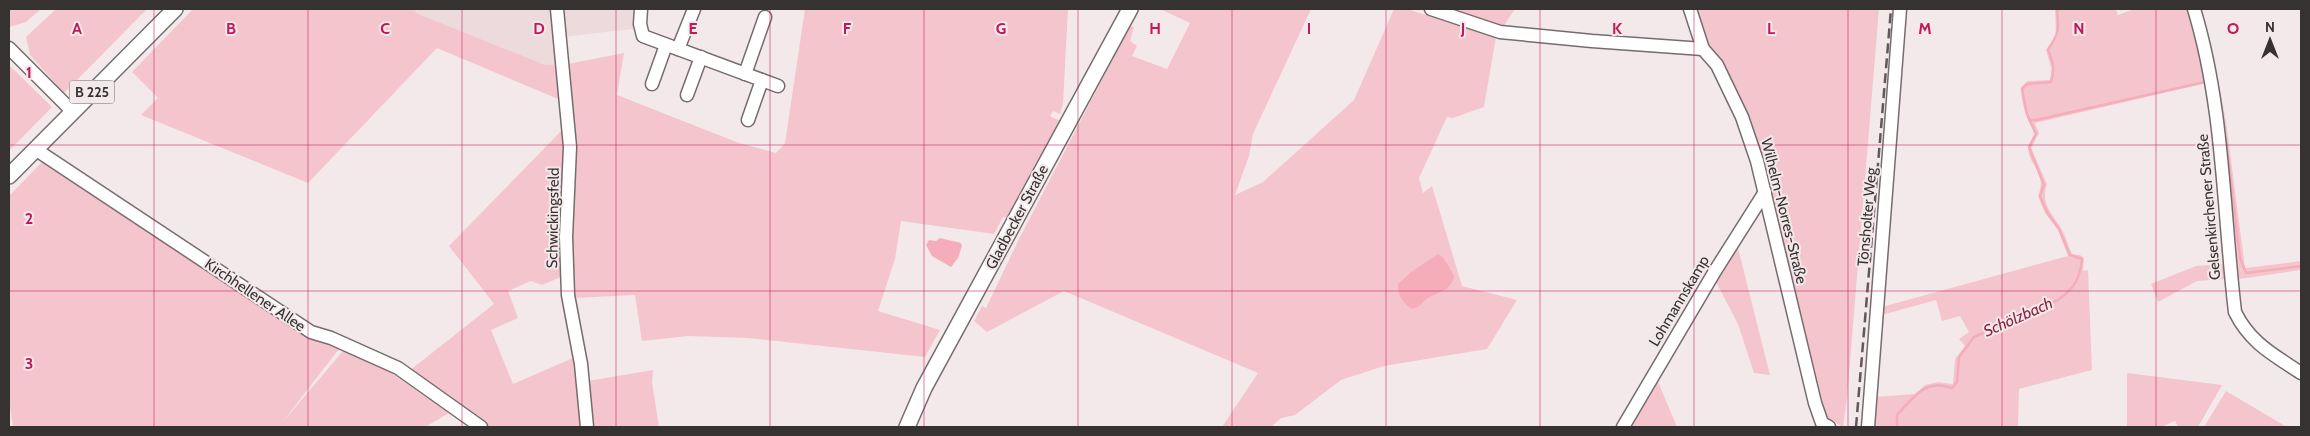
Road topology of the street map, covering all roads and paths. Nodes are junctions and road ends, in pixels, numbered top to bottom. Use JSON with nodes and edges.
{"nodes":[{"id":1,"x":175,"y":9,"type":"edge"},
{"id":2,"x":557,"y":9,"type":"edge"},
{"id":3,"x":641,"y":9,"type":"edge"},
{"id":4,"x":694,"y":9,"type":"edge"},
{"id":5,"x":1130,"y":9,"type":"edge"},
{"id":6,"x":1431,"y":9,"type":"edge"},
{"id":7,"x":1690,"y":9,"type":"edge"},
{"id":8,"x":1900,"y":9,"type":"edge"},
{"id":9,"x":2194,"y":9,"type":"edge"},
{"id":10,"x":764,"y":17,"type":"dead end"},
{"id":11,"x":672,"y":47,"type":"junction"},
{"id":12,"x":9,"y":48,"type":"edge"},
{"id":13,"x":1703,"y":49,"type":"junction"},
{"id":14,"x":701,"y":57,"type":"junction"},
{"id":15,"x":745,"y":74,"type":"junction"},
{"id":16,"x":762,"y":80,"type":"junction"},
{"id":17,"x":652,"y":84,"type":"dead end"},
{"id":18,"x":778,"y":86,"type":"dead end"},
{"id":19,"x":687,"y":95,"type":"dead end"},
{"id":20,"x":72,"y":111,"type":"junction"},
{"id":21,"x":748,"y":120,"type":"dead end"},
{"id":22,"x":35,"y":149,"type":"junction"},
{"id":23,"x":9,"y":176,"type":"edge"},
{"id":24,"x":1765,"y":192,"type":"junction"},
{"id":25,"x":2301,"y":373,"type":"edge"},
{"id":26,"x":481,"y":427,"type":"edge"},
{"id":27,"x":587,"y":427,"type":"edge"},
{"id":28,"x":907,"y":427,"type":"edge"},
{"id":29,"x":1623,"y":427,"type":"edge"},
{"id":30,"x":1829,"y":427,"type":"edge"},
{"id":31,"x":1868,"y":427,"type":"edge"}],
"edges":[{"from":1,"to":20,"type":"main road","number":"B 225"},
{"from":2,"to":27,"type":"street","name":"Schwickingsfeld"},
{"from":3,"to":11,"type":"street"},
{"from":4,"to":11,"type":"street"},
{"from":5,"to":28,"type":"main road","name":"Gladbecker Straße"},
{"from":6,"to":13,"type":"street"},
{"from":7,"to":13,"type":"street","name":"Wilhelm-Norres-Straße"},
{"from":8,"to":31,"type":"street","name":"Tönsholter Weg"},
{"from":9,"to":25,"type":"street","name":"Gelsenkirchener Straße"},
{"from":10,"to":15,"type":"street"},
{"from":11,"to":14,"type":"street"},
{"from":11,"to":17,"type":"street"},
{"from":12,"to":20,"type":"street"},
{"from":13,"to":24,"type":"street","name":"Wilhelm-Norres-Straße"},
{"from":14,"to":15,"type":"street"},
{"from":14,"to":19,"type":"street"},
{"from":15,"to":16,"type":"street"},
{"from":16,"to":18,"type":"street"},
{"from":16,"to":21,"type":"street"},
{"from":20,"to":22,"type":"main road","number":"B 225"},
{"from":22,"to":23,"type":"main road","number":"B 225"},
{"from":22,"to":26,"type":"street","name":"Kirchhellener Allee"},
{"from":24,"to":29,"type":"street","name":"Lohmannskamp"},
{"from":24,"to":30,"type":"street","name":"Wilhelm-Norres-Straße"}]}
